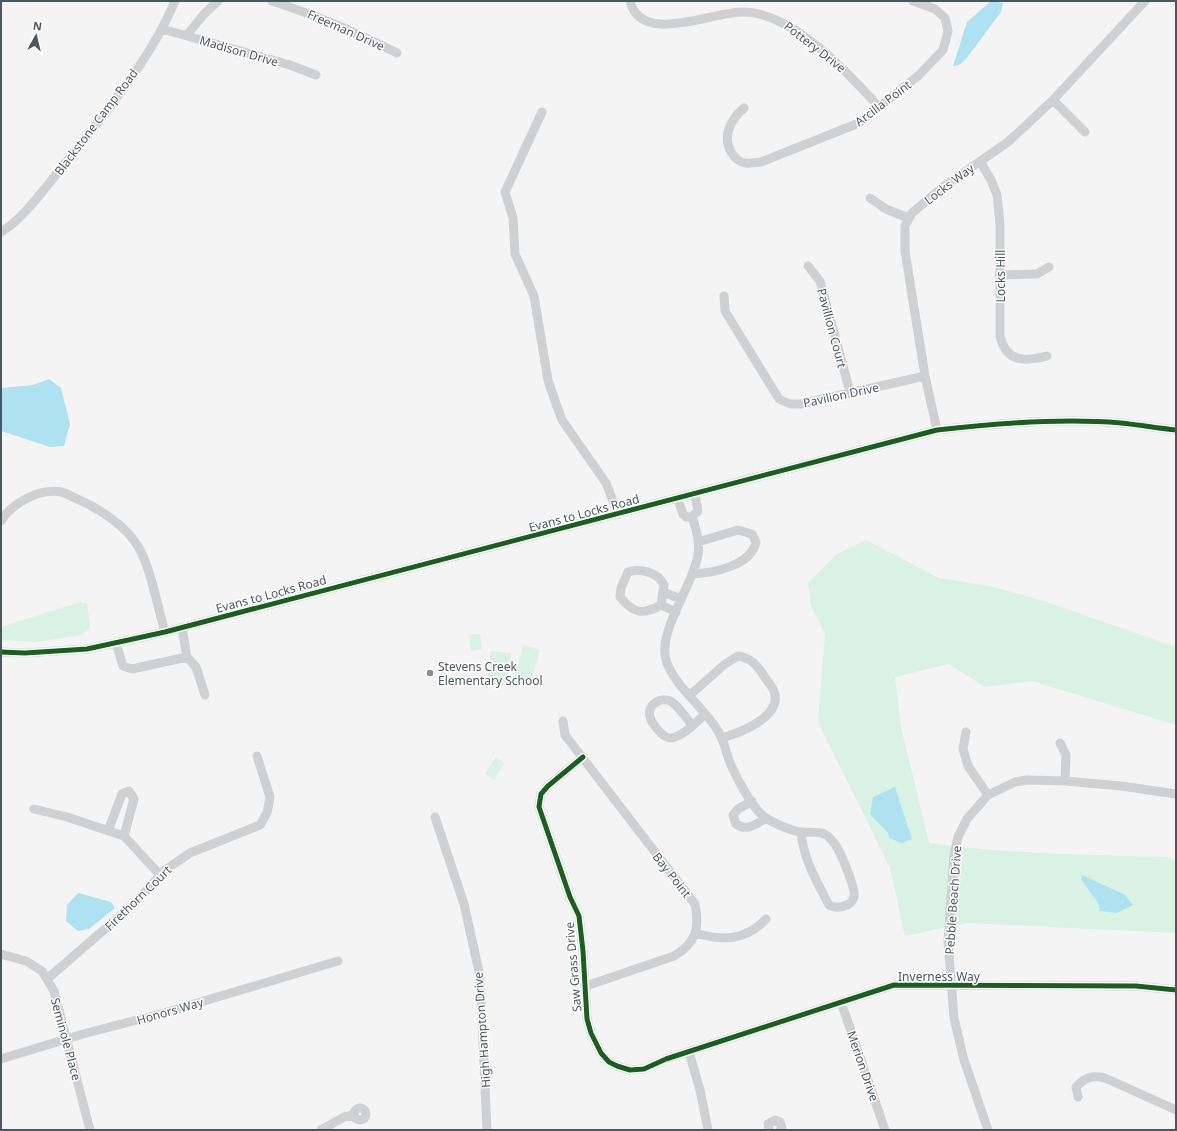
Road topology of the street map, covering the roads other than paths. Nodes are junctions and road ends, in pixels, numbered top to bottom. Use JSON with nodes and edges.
{"nodes":[{"id":1,"x":175,"y":1,"type":"edge"},
{"id":2,"x":218,"y":1,"type":"edge"},
{"id":3,"x":272,"y":1,"type":"edge"},
{"id":4,"x":630,"y":1,"type":"edge"},
{"id":5,"x":913,"y":1,"type":"edge"},
{"id":6,"x":1146,"y":1,"type":"edge"},
{"id":7,"x":162,"y":29,"type":"junction"},
{"id":8,"x":187,"y":35,"type":"junction"},
{"id":9,"x":397,"y":53,"type":"dead end"},
{"id":10,"x":316,"y":75,"type":"dead end"},
{"id":11,"x":1053,"y":100,"type":"junction"},
{"id":12,"x":879,"y":107,"type":"junction"},
{"id":13,"x":744,"y":108,"type":"dead end"},
{"id":14,"x":542,"y":112,"type":"dead end"},
{"id":15,"x":1085,"y":132,"type":"dead end"},
{"id":16,"x":980,"y":161,"type":"junction"},
{"id":17,"x":870,"y":198,"type":"dead end"},
{"id":18,"x":908,"y":218,"type":"junction"},
{"id":19,"x":1,"y":232,"type":"edge"},
{"id":20,"x":808,"y":266,"type":"dead end"},
{"id":21,"x":1049,"y":267,"type":"dead end"},
{"id":22,"x":1000,"y":276,"type":"junction"},
{"id":23,"x":724,"y":296,"type":"dead end"},
{"id":24,"x":1047,"y":356,"type":"dead end"},
{"id":25,"x":925,"y":376,"type":"junction"},
{"id":26,"x":850,"y":392,"type":"junction"},
{"id":27,"x":937,"y":430,"type":"junction"},
{"id":28,"x":1176,"y":430,"type":"edge"},
{"id":29,"x":695,"y":494,"type":"junction"},
{"id":30,"x":678,"y":499,"type":"junction"},
{"id":31,"x":618,"y":514,"type":"junction"},
{"id":32,"x":692,"y":516,"type":"junction"},
{"id":33,"x":1,"y":521,"type":"edge"},
{"id":34,"x":698,"y":542,"type":"junction"},
{"id":35,"x":692,"y":574,"type":"junction"},
{"id":36,"x":663,"y":592,"type":"junction"},
{"id":37,"x":681,"y":599,"type":"junction"},
{"id":38,"x":661,"y":605,"type":"junction"},
{"id":39,"x":676,"y":612,"type":"junction"},
{"id":40,"x":182,"y":628,"type":"junction"},
{"id":41,"x":165,"y":632,"type":"junction"},
{"id":42,"x":116,"y":643,"type":"junction"},
{"id":43,"x":1,"y":652,"type":"edge"},
{"id":44,"x":187,"y":657,"type":"junction"},
{"id":45,"x":205,"y":695,"type":"dead end"},
{"id":46,"x":690,"y":695,"type":"junction"},
{"id":47,"x":705,"y":714,"type":"junction"},
{"id":48,"x":563,"y":721,"type":"dead end"},
{"id":49,"x":692,"y":725,"type":"junction"},
{"id":50,"x":966,"y":732,"type":"dead end"},
{"id":51,"x":722,"y":738,"type":"junction"},
{"id":52,"x":1060,"y":743,"type":"dead end"},
{"id":53,"x":257,"y":756,"type":"dead end"},
{"id":54,"x":583,"y":758,"type":"junction"},
{"id":55,"x":1066,"y":780,"type":"junction"},
{"id":56,"x":1176,"y":794,"type":"edge"},
{"id":57,"x":988,"y":795,"type":"junction"},
{"id":58,"x":752,"y":801,"type":"junction"},
{"id":59,"x":34,"y":809,"type":"dead end"},
{"id":60,"x":434,"y":817,"type":"dead end"},
{"id":61,"x":766,"y":818,"type":"junction"},
{"id":62,"x":108,"y":831,"type":"junction"},
{"id":63,"x":801,"y":832,"type":"junction"},
{"id":64,"x":124,"y":836,"type":"junction"},
{"id":65,"x":160,"y":875,"type":"junction"},
{"id":66,"x":766,"y":919,"type":"dead end"},
{"id":67,"x":695,"y":933,"type":"junction"},
{"id":68,"x":1,"y":954,"type":"edge"},
{"id":69,"x":338,"y":962,"type":"dead end"},
{"id":70,"x":47,"y":979,"type":"junction"},
{"id":71,"x":586,"y":986,"type":"junction"},
{"id":72,"x":951,"y":986,"type":"junction"},
{"id":73,"x":1176,"y":990,"type":"edge"},
{"id":74,"x":840,"y":1002,"type":"junction"},
{"id":75,"x":67,"y":1039,"type":"junction"},
{"id":76,"x":689,"y":1052,"type":"junction"},
{"id":77,"x":1,"y":1059,"type":"edge"},
{"id":78,"x":1078,"y":1096,"type":"dead end"},
{"id":79,"x":1176,"y":1110,"type":"edge"},
{"id":80,"x":354,"y":1115,"type":"dead end"},
{"id":81,"x":90,"y":1130,"type":"edge"},
{"id":82,"x":321,"y":1130,"type":"edge"},
{"id":83,"x":487,"y":1130,"type":"edge"},
{"id":84,"x":708,"y":1130,"type":"edge"},
{"id":85,"x":769,"y":1130,"type":"edge"},
{"id":86,"x":780,"y":1130,"type":"edge"},
{"id":87,"x":885,"y":1130,"type":"edge"},
{"id":88,"x":988,"y":1130,"type":"edge"}],
"edges":[{"from":1,"to":7,"type":"street","name":"Blackstone Camp Road"},
{"from":2,"to":8,"type":"street"},
{"from":3,"to":9,"type":"street","name":"Freeman Drive"},
{"from":4,"to":12,"type":"street","name":"Pottery Drive"},
{"from":5,"to":12,"type":"street","name":"Arcilla Point"},
{"from":6,"to":11,"type":"street","name":"Locks Way"},
{"from":7,"to":8,"type":"street","name":"Madison Drive"},
{"from":7,"to":19,"type":"street","name":"Blackstone Camp Road"},
{"from":8,"to":10,"type":"street","name":"Madison Drive"},
{"from":11,"to":15,"type":"street"},
{"from":11,"to":16,"type":"street","name":"Locks Way"},
{"from":12,"to":13,"type":"street","name":"Arcilla Point"},
{"from":14,"to":31,"type":"street"},
{"from":16,"to":18,"type":"street","name":"Locks Way"},
{"from":16,"to":22,"type":"street","name":"Locks Hill"},
{"from":17,"to":18,"type":"street"},
{"from":18,"to":25,"type":"street"},
{"from":20,"to":26,"type":"street","name":"Pavillion Court"},
{"from":21,"to":22,"type":"street"},
{"from":22,"to":24,"type":"street","name":"Locks Hill"},
{"from":23,"to":26,"type":"street","name":"Pavilion Drive"},
{"from":25,"to":26,"type":"street","name":"Pavilion Drive"},
{"from":25,"to":27,"type":"street"},
{"from":27,"to":28,"type":"street","name":"Evans to Locks Road"},
{"from":27,"to":29,"type":"street","name":"Evans to Locks Road"},
{"from":29,"to":30,"type":"street","name":"Evans to Locks Road"},
{"from":29,"to":32,"type":"street"},
{"from":30,"to":31,"type":"street","name":"Evans to Locks Road"},
{"from":30,"to":32,"type":"street"},
{"from":31,"to":40,"type":"street","name":"Evans to Locks Road"},
{"from":32,"to":34,"type":"street"},
{"from":33,"to":41,"type":"street"},
{"from":34,"to":35,"type":"street"},
{"from":34,"to":35,"type":"street"},
{"from":35,"to":37,"type":"street"},
{"from":36,"to":37,"type":"street"},
{"from":36,"to":38,"type":"street"},
{"from":36,"to":38,"type":"street"},
{"from":37,"to":39,"type":"street"},
{"from":38,"to":39,"type":"street"},
{"from":39,"to":46,"type":"street"},
{"from":40,"to":41,"type":"street","name":"Evans to Locks Road"},
{"from":40,"to":44,"type":"street"},
{"from":41,"to":42,"type":"street","name":"Evans to Locks Road"},
{"from":42,"to":43,"type":"street","name":"Evans to Locks Road"},
{"from":42,"to":44,"type":"street"},
{"from":44,"to":45,"type":"street"},
{"from":46,"to":47,"type":"street"},
{"from":46,"to":51,"type":"street"},
{"from":47,"to":49,"type":"street"},
{"from":47,"to":51,"type":"street"},
{"from":48,"to":54,"type":"street","name":"Bay Point"},
{"from":49,"to":49,"type":"street"},
{"from":50,"to":57,"type":"street"},
{"from":51,"to":58,"type":"street"},
{"from":52,"to":55,"type":"street"},
{"from":53,"to":65,"type":"street","name":"Firethorn Court"},
{"from":54,"to":67,"type":"street","name":"Bay Point"},
{"from":54,"to":71,"type":"street","name":"Saw Grass Drive"},
{"from":55,"to":56,"type":"street","name":"Pebble Beach Drive"},
{"from":55,"to":57,"type":"street","name":"Pebble Beach Drive"},
{"from":57,"to":72,"type":"street","name":"Pebble Beach Drive"},
{"from":58,"to":61,"type":"street"},
{"from":58,"to":61,"type":"street"},
{"from":59,"to":62,"type":"street"},
{"from":60,"to":83,"type":"street","name":"High Hampton Drive"},
{"from":61,"to":63,"type":"street"},
{"from":62,"to":64,"type":"street"},
{"from":62,"to":64,"type":"street"},
{"from":63,"to":63,"type":"street"},
{"from":64,"to":65,"type":"street"},
{"from":65,"to":70,"type":"street","name":"Firethorn Court"},
{"from":66,"to":67,"type":"street"},
{"from":67,"to":71,"type":"street","name":"Bay Point"},
{"from":68,"to":70,"type":"street","name":"Seminole Place"},
{"from":69,"to":75,"type":"street","name":"Honors Way"},
{"from":70,"to":75,"type":"street","name":"Seminole Place"},
{"from":71,"to":76,"type":"street","name":"Saw Grass Drive"},
{"from":72,"to":73,"type":"street","name":"Inverness Way"},
{"from":72,"to":74,"type":"street","name":"Inverness Way"},
{"from":72,"to":88,"type":"street","name":"Pebble Beach Drive"},
{"from":74,"to":76,"type":"street","name":"Inverness Way"},
{"from":74,"to":87,"type":"street","name":"Merion Drive"},
{"from":75,"to":77,"type":"street","name":"Honors Way"},
{"from":75,"to":81,"type":"street","name":"Seminole Place"},
{"from":76,"to":84,"type":"street"},
{"from":78,"to":79,"type":"street"},
{"from":80,"to":82,"type":"street"},
{"from":85,"to":86,"type":"street"}]}
